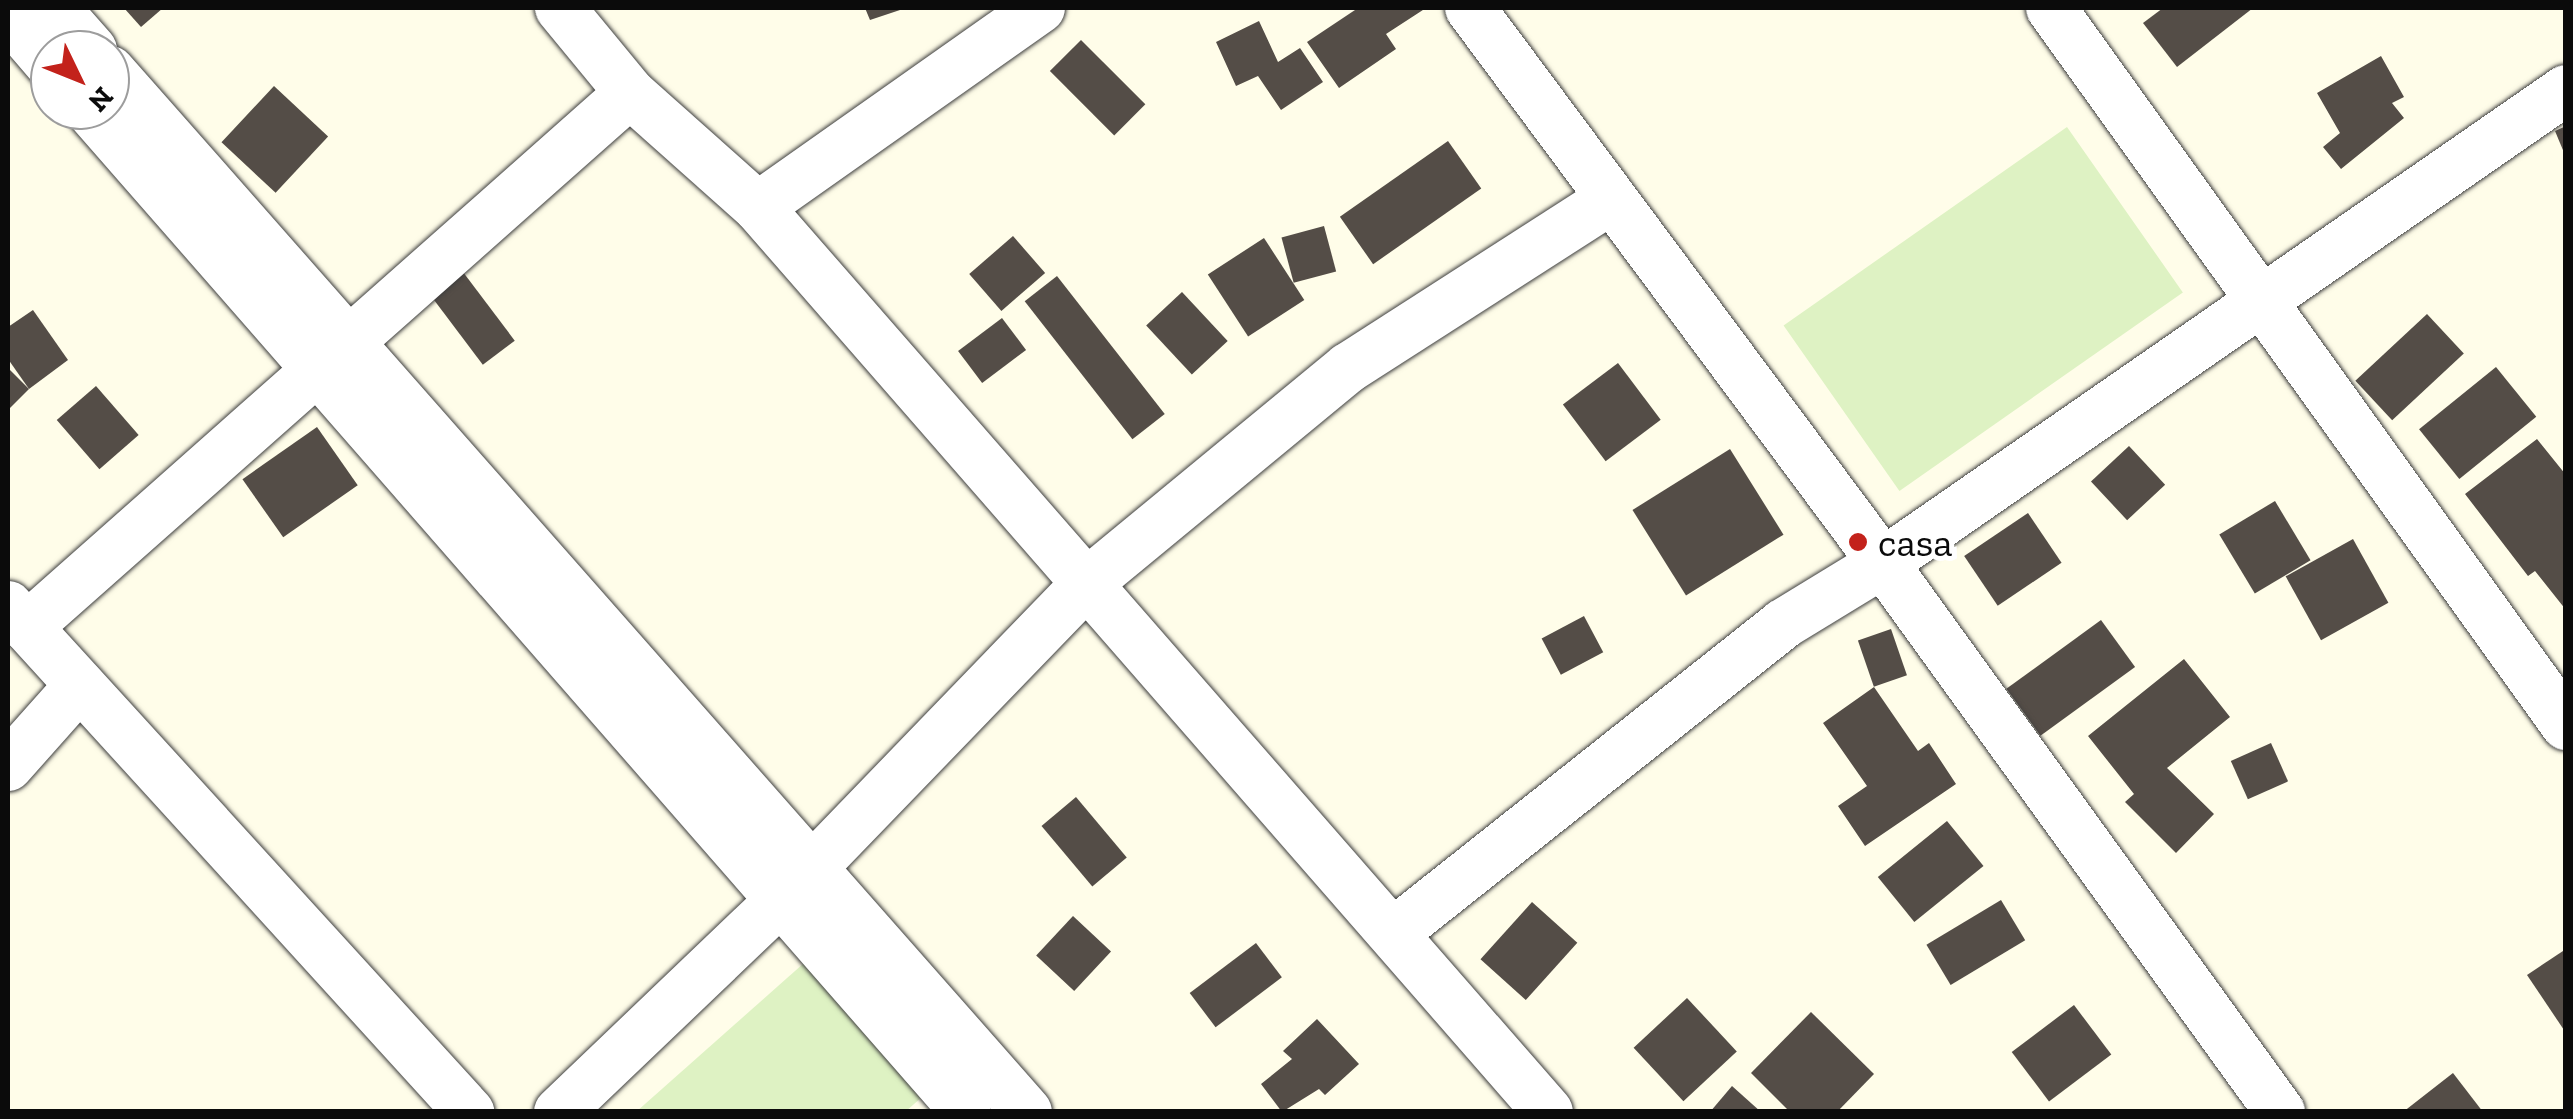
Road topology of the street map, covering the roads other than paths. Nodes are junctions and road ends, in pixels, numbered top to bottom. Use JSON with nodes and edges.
{"nodes":[{"id":1,"x":55,"y":8,"type":"edge"},
{"id":2,"x":560,"y":8,"type":"edge"},
{"id":3,"x":1040,"y":8,"type":"edge"},
{"id":4,"x":1470,"y":8,"type":"edge"},
{"id":5,"x":2051,"y":8,"type":"edge"},
{"id":6,"x":8,"y":15,"type":"edge"},
{"id":7,"x":74,"y":30,"type":"edge"},
{"id":8,"x":30,"y":41,"type":"edge"},
{"id":9,"x":2566,"y":90,"type":"edge"},
{"id":10,"x":630,"y":93,"type":"junction"},
{"id":11,"x":130,"y":96,"type":"edge"},
{"id":12,"x":110,"y":130,"type":"edge"},
{"id":13,"x":1611,"y":199,"type":"junction"},
{"id":14,"x":758,"y":207,"type":"junction"},
{"id":15,"x":2263,"y":302,"type":"junction"},
{"id":16,"x":333,"y":358,"type":"junction"},
{"id":17,"x":1884,"y":563,"type":"junction"},
{"id":18,"x":1086,"y":584,"type":"junction"},
{"id":19,"x":18,"y":616,"type":"edge"},
{"id":20,"x":80,"y":685,"type":"junction"},
{"id":21,"x":2566,"y":724,"type":"edge"},
{"id":22,"x":8,"y":766,"type":"edge"},
{"id":23,"x":795,"y":884,"type":"junction"},
{"id":24,"x":1396,"y":931,"type":"junction"},
{"id":25,"x":469,"y":1112,"type":"edge"},
{"id":26,"x":559,"y":1112,"type":"edge"},
{"id":27,"x":966,"y":1112,"type":"edge"},
{"id":28,"x":1027,"y":1112,"type":"edge"},
{"id":29,"x":1548,"y":1112,"type":"edge"},
{"id":30,"x":2280,"y":1112,"type":"edge"}],
"edges":[{"from":1,"to":7,"type":"street"},
{"from":2,"to":10,"type":"street"},
{"from":3,"to":14,"type":"street"},
{"from":4,"to":13,"type":"street"},
{"from":5,"to":15,"type":"street"},
{"from":6,"to":8,"type":"street"},
{"from":9,"to":15,"type":"street"},
{"from":10,"to":14,"type":"street"},
{"from":10,"to":16,"type":"street"},
{"from":11,"to":16,"type":"street"},
{"from":12,"to":16,"type":"street"},
{"from":13,"to":17,"type":"street"},
{"from":13,"to":18,"type":"street"},
{"from":14,"to":18,"type":"street"},
{"from":15,"to":17,"type":"street"},
{"from":15,"to":21,"type":"street"},
{"from":16,"to":19,"type":"street"},
{"from":16,"to":23,"type":"street"},
{"from":17,"to":24,"type":"street"},
{"from":17,"to":30,"type":"street"},
{"from":18,"to":23,"type":"street"},
{"from":18,"to":24,"type":"street"},
{"from":19,"to":20,"type":"street"},
{"from":20,"to":22,"type":"street"},
{"from":20,"to":25,"type":"street"},
{"from":23,"to":26,"type":"street"},
{"from":23,"to":27,"type":"street"},
{"from":23,"to":28,"type":"street"},
{"from":24,"to":29,"type":"street"}]}
